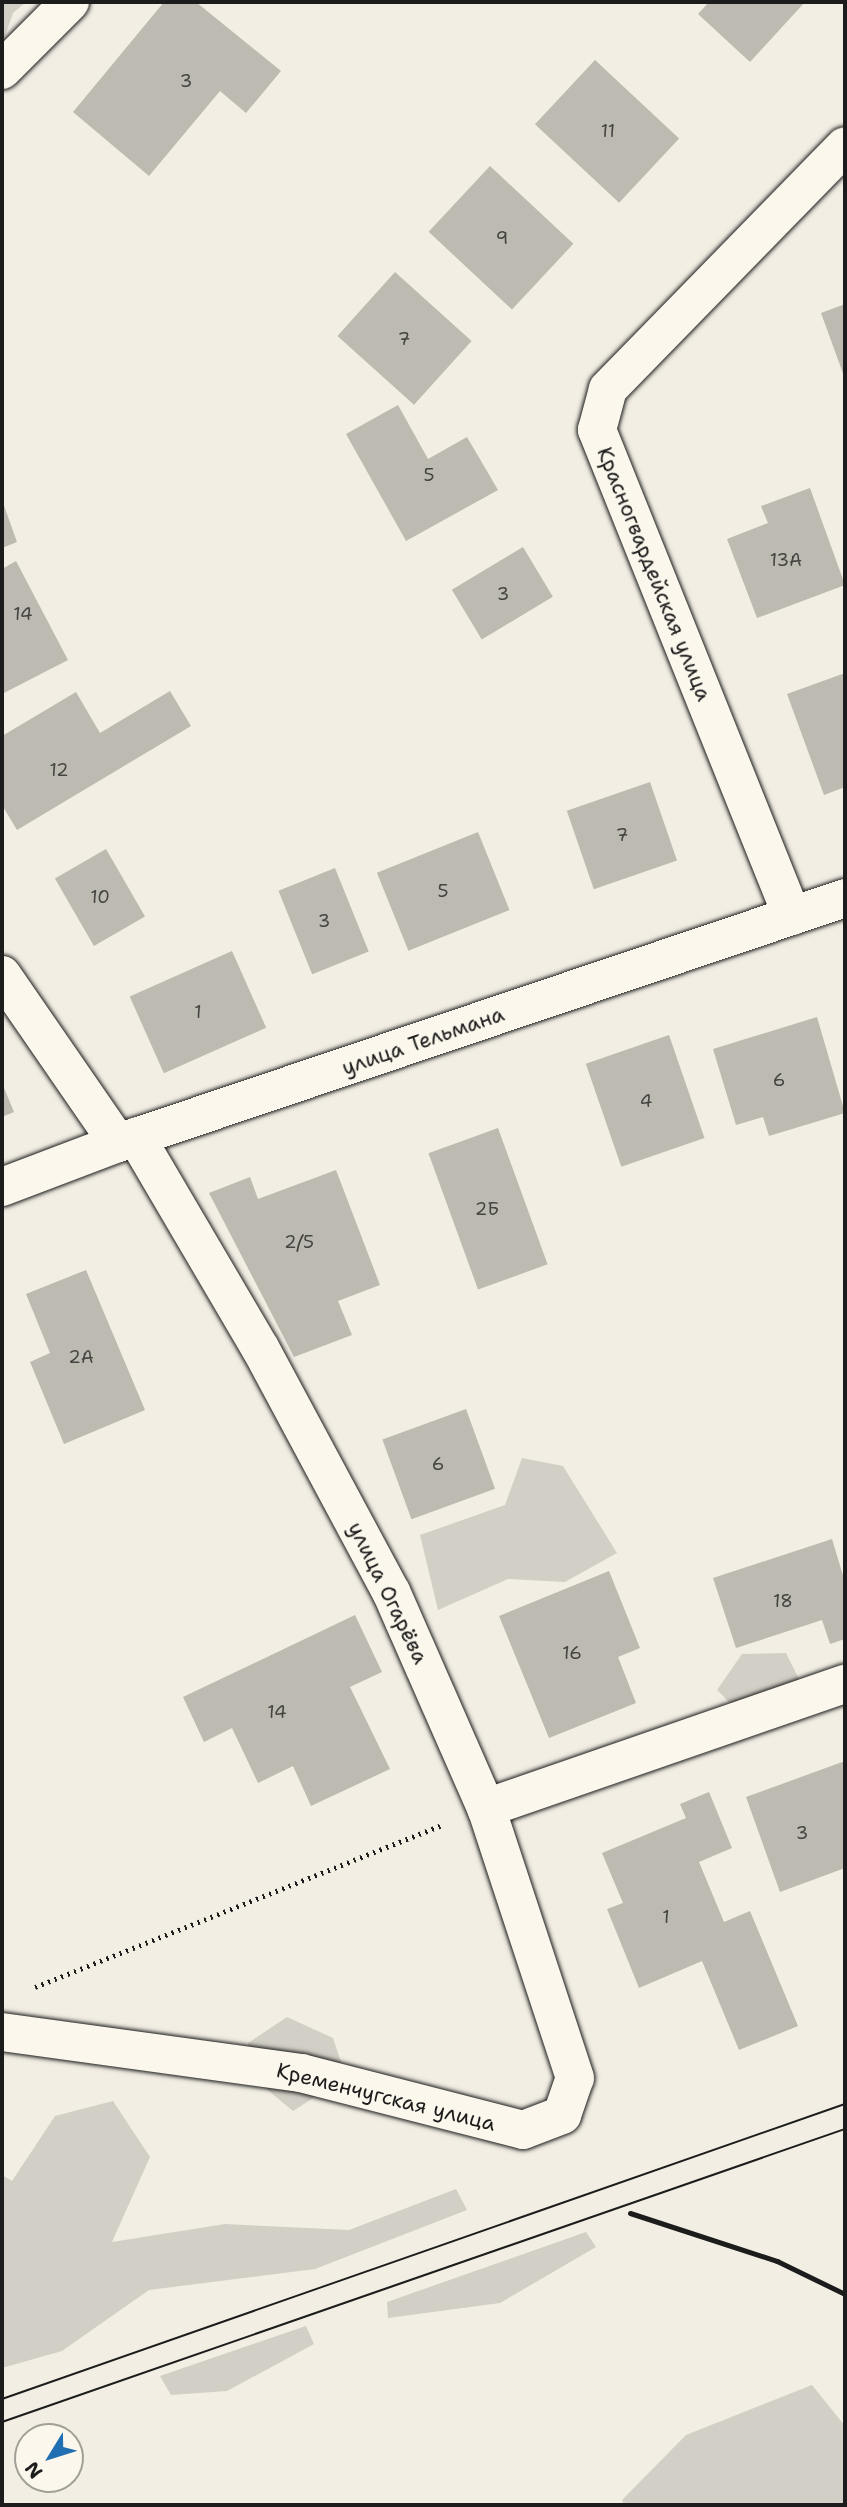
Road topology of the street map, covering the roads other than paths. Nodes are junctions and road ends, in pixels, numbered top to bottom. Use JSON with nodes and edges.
{"nodes":[{"id":1,"x":70,"y":2,"type":"edge"},
{"id":2,"x":2,"y":70,"type":"edge"},
{"id":3,"x":845,"y":146,"type":"edge"},
{"id":4,"x":845,"y":898,"type":"edge"},
{"id":5,"x":792,"y":916,"type":"junction"},
{"id":6,"x":2,"y":975,"type":"edge"},
{"id":7,"x":127,"y":1140,"type":"junction"},
{"id":8,"x":2,"y":1187,"type":"edge"},
{"id":9,"x":845,"y":1684,"type":"edge"},
{"id":10,"x":486,"y":1808,"type":"junction"},
{"id":11,"x":2,"y":2032,"type":"edge"},
{"id":12,"x":575,"y":2078,"type":"joint"}],
"edges":[{"from":1,"to":2,"type":"street"},
{"from":3,"to":5,"type":"street","name":"Красногвардейская улица"},
{"from":4,"to":5,"type":"street","name":"улица Тельмана"},
{"from":5,"to":7,"type":"street","name":"улица Тельмана"},
{"from":6,"to":7,"type":"street","name":"улица Огарёва"},
{"from":7,"to":8,"type":"street","name":"улица Тельмана"},
{"from":7,"to":10,"type":"street","name":"улица Огарёва"},
{"from":9,"to":10,"type":"street"},
{"from":10,"to":12,"type":"street","name":"улица Огарёва"},
{"from":11,"to":12,"type":"street","name":"Кременчугская улица"}]}
